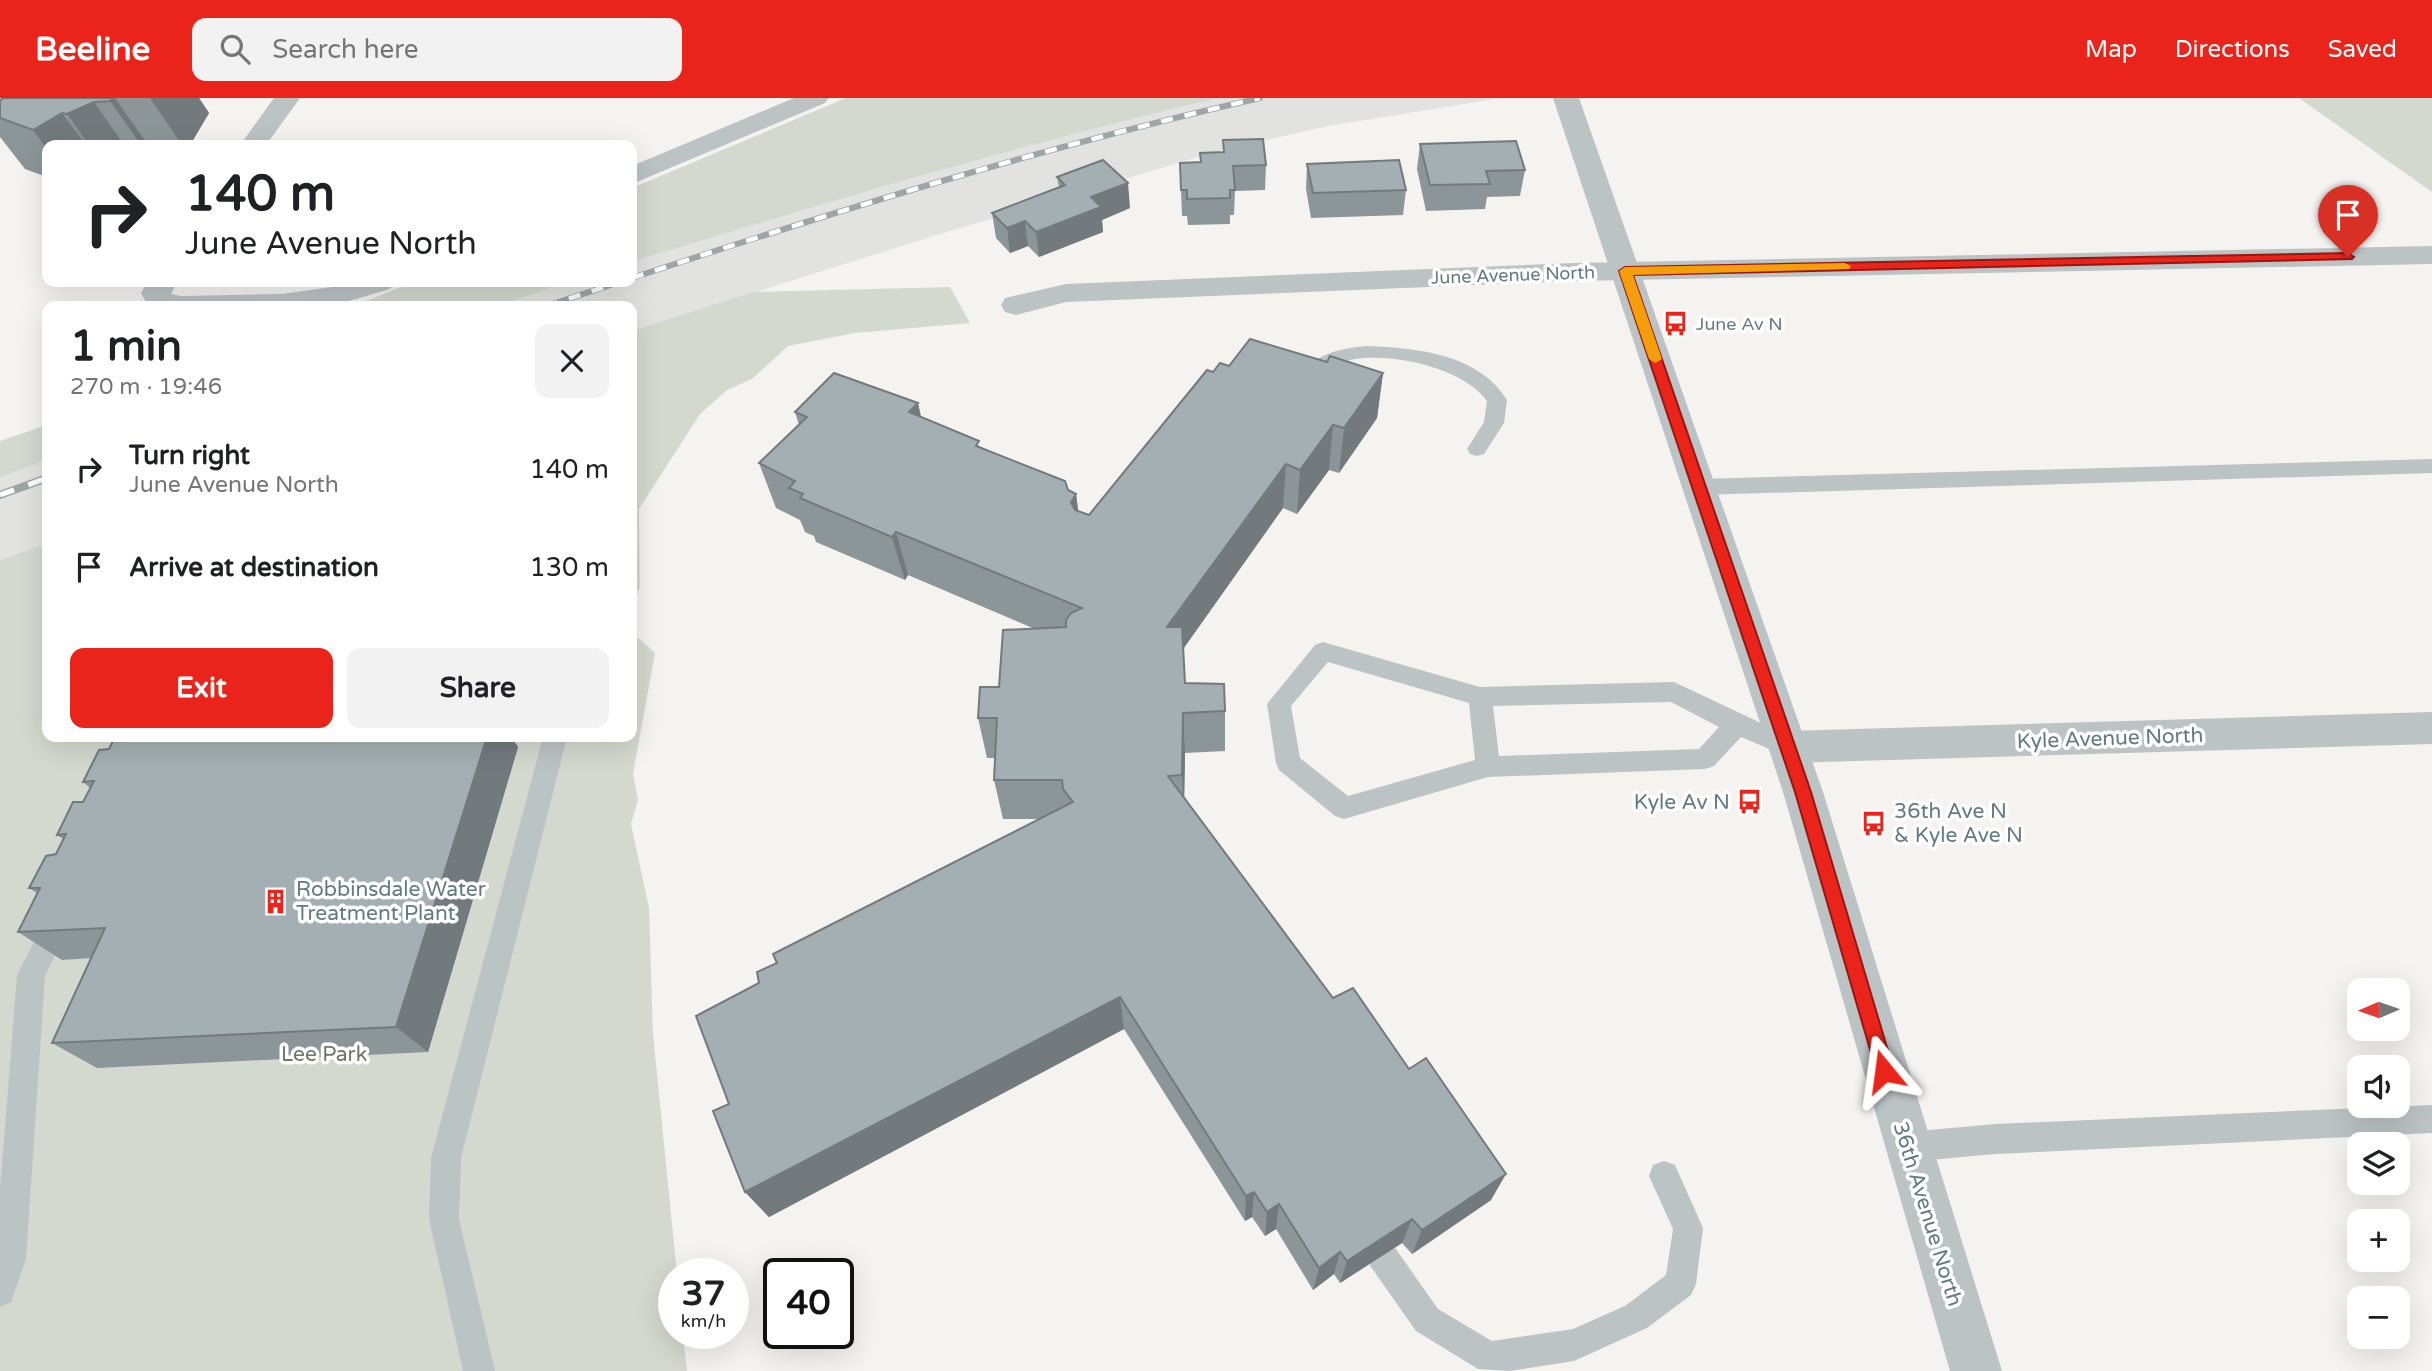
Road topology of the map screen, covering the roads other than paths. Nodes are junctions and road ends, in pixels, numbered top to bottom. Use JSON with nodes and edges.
{"nodes":[{"id":1,"x":287,"y":98,"type":"edge"},
{"id":2,"x":816,"y":98,"type":"edge"},
{"id":3,"x":1569,"y":107,"type":"edge"},
{"id":4,"x":257,"y":140,"type":"edge"},
{"id":5,"x":637,"y":174,"type":"edge"},
{"id":6,"x":2432,"y":255,"type":"edge"},
{"id":7,"x":1625,"y":271,"type":"junction"},
{"id":8,"x":368,"y":287,"type":"edge"},
{"id":9,"x":313,"y":301,"type":"edge"},
{"id":10,"x":1016,"y":305,"type":"dead end"},
{"id":11,"x":1298,"y":389,"type":"edge"},
{"id":12,"x":1477,"y":449,"type":"dead end"},
{"id":13,"x":2432,"y":466,"type":"edge"},
{"id":14,"x":1699,"y":488,"type":"junction"},
{"id":15,"x":1480,"y":697,"type":"junction"},
{"id":16,"x":1737,"y":725,"type":"junction"},
{"id":17,"x":2432,"y":728,"type":"edge"},
{"id":18,"x":554,"y":742,"type":"edge"},
{"id":19,"x":1788,"y":747,"type":"junction"},
{"id":20,"x":1488,"y":767,"type":"junction"},
{"id":21,"x":69,"y":901,"type":"edge"},
{"id":22,"x":2432,"y":1119,"type":"edge"},
{"id":23,"x":1907,"y":1147,"type":"junction"},
{"id":24,"x":1664,"y":1176,"type":"dead end"},
{"id":25,"x":1382,"y":1256,"type":"edge"},
{"id":26,"x":0,"y":1291,"type":"edge"},
{"id":27,"x":480,"y":1371,"type":"edge"},
{"id":28,"x":1976,"y":1371,"type":"edge"}],
"edges":[{"from":1,"to":4,"type":"street"},
{"from":2,"to":5,"type":"street"},
{"from":3,"to":7,"type":"street","name":"36th Avenue North"},
{"from":6,"to":7,"type":"street","name":"June Avenue North"},
{"from":7,"to":10,"type":"street","name":"June Avenue North"},
{"from":7,"to":14,"type":"street","name":"36th Avenue North"},
{"from":8,"to":9,"type":"street"},
{"from":11,"to":12,"type":"lane"},
{"from":13,"to":14,"type":"lane"},
{"from":14,"to":19,"type":"street","name":"36th Avenue North"},
{"from":15,"to":16,"type":"lane"},
{"from":15,"to":20,"type":"lane"},
{"from":15,"to":20,"type":"lane"},
{"from":16,"to":19,"type":"lane"},
{"from":16,"to":20,"type":"lane"},
{"from":17,"to":19,"type":"street","name":"Kyle Avenue North"},
{"from":18,"to":27,"type":"lane"},
{"from":19,"to":23,"type":"street","name":"36th Avenue North"},
{"from":21,"to":26,"type":"lane"},
{"from":22,"to":23,"type":"lane"},
{"from":23,"to":28,"type":"street","name":"36th Avenue North"},
{"from":24,"to":25,"type":"lane"}]}
